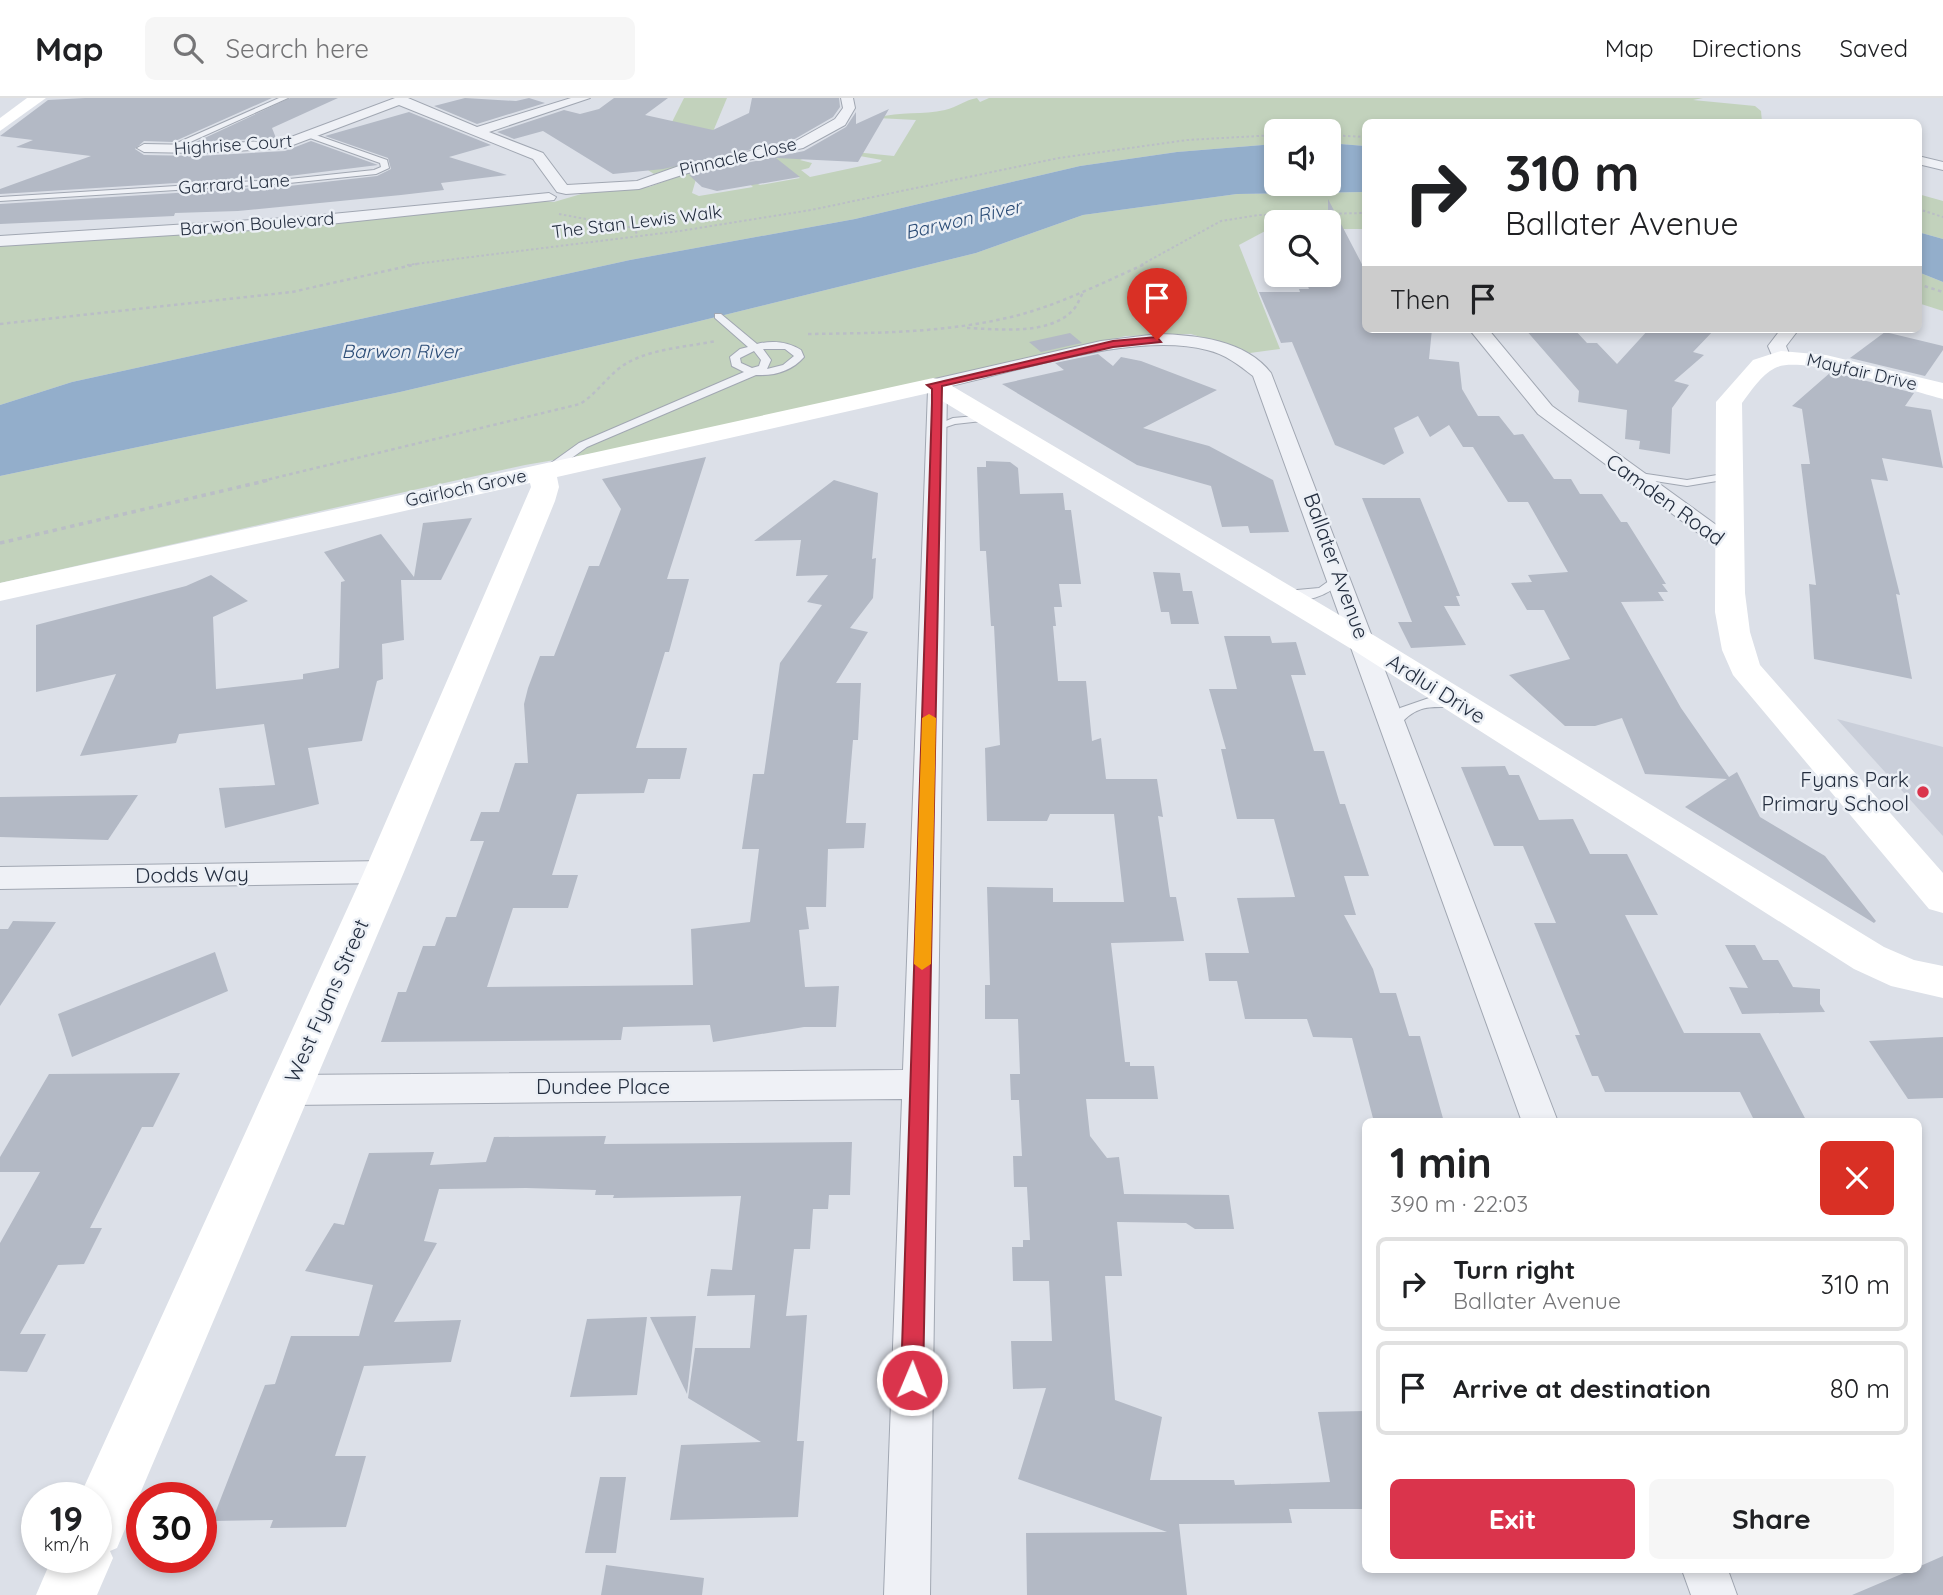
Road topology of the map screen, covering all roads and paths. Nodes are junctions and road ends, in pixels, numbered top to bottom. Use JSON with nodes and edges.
{"nodes":[{"id":1,"x":38,"y":98,"type":"edge"},
{"id":2,"x":285,"y":98,"type":"edge"},
{"id":3,"x":584,"y":98,"type":"edge"},
{"id":4,"x":847,"y":98,"type":"edge"},
{"id":5,"x":400,"y":100,"type":"edge"},
{"id":6,"x":0,"y":125,"type":"edge"},
{"id":7,"x":478,"y":131,"type":"junction"},
{"id":8,"x":313,"y":136,"type":"junction"},
{"id":9,"x":1264,"y":136,"type":"edge"},
{"id":10,"x":1341,"y":136,"type":"edge"},
{"id":11,"x":1362,"y":137,"type":"edge"},
{"id":12,"x":144,"y":148,"type":"dead end"},
{"id":13,"x":165,"y":150,"type":"junction"},
{"id":14,"x":1922,"y":161,"type":"edge"},
{"id":15,"x":1943,"y":166,"type":"edge"},
{"id":16,"x":554,"y":190,"type":"junction"},
{"id":17,"x":0,"y":199,"type":"edge"},
{"id":18,"x":1922,"y":210,"type":"edge"},
{"id":19,"x":1362,"y":213,"type":"edge"},
{"id":20,"x":1943,"y":217,"type":"edge"},
{"id":21,"x":0,"y":241,"type":"edge"},
{"id":22,"x":1922,"y":285,"type":"edge"},
{"id":23,"x":1084,"y":291,"type":"junction"},
{"id":24,"x":1943,"y":292,"type":"edge"},
{"id":25,"x":718,"y":316,"type":"dead end"},
{"id":26,"x":0,"y":324,"type":"edge"},
{"id":27,"x":956,"y":327,"type":"junction"},
{"id":28,"x":1481,"y":333,"type":"edge"},
{"id":29,"x":1787,"y":333,"type":"edge"},
{"id":30,"x":742,"y":336,"type":"junction"},
{"id":31,"x":755,"y":347,"type":"junction"},
{"id":32,"x":1781,"y":356,"type":"junction"},
{"id":33,"x":756,"y":372,"type":"junction"},
{"id":34,"x":935,"y":387,"type":"junction"},
{"id":35,"x":1943,"y":391,"type":"edge"},
{"id":36,"x":987,"y":418,"type":"junction"},
{"id":37,"x":937,"y":427,"type":"junction"},
{"id":38,"x":545,"y":471,"type":"junction"},
{"id":39,"x":1630,"y":474,"type":"junction"},
{"id":40,"x":1729,"y":477,"type":"junction"},
{"id":41,"x":0,"y":543,"type":"edge"},
{"id":42,"x":1729,"y":545,"type":"junction"},
{"id":43,"x":1340,"y":577,"type":"junction"},
{"id":44,"x":0,"y":592,"type":"edge"},
{"id":45,"x":1285,"y":595,"type":"junction"},
{"id":46,"x":1364,"y":643,"type":"junction"},
{"id":47,"x":1460,"y":703,"type":"junction"},
{"id":48,"x":1394,"y":724,"type":"junction"},
{"id":49,"x":384,"y":872,"type":"junction"},
{"id":50,"x":0,"y":878,"type":"edge"},
{"id":51,"x":1943,"y":899,"type":"edge"},
{"id":52,"x":1943,"y":982,"type":"edge"},
{"id":53,"x":919,"y":1084,"type":"junction"},
{"id":54,"x":288,"y":1090,"type":"junction"},
{"id":55,"x":1539,"y":1118,"type":"edge"},
{"id":56,"x":112,"y":1491,"type":"edge"},
{"id":57,"x":76,"y":1573,"type":"edge"},
{"id":58,"x":1706,"y":1573,"type":"edge"},
{"id":59,"x":66,"y":1595,"type":"edge"},
{"id":60,"x":907,"y":1595,"type":"edge"},
{"id":61,"x":1714,"y":1595,"type":"edge"}],
"edges":[{"from":1,"to":6,"type":"street"},
{"from":2,"to":13,"type":"lane"},
{"from":3,"to":7,"type":"street"},
{"from":4,"to":16,"type":"street","name":"Pinnacle Close"},
{"from":5,"to":7,"type":"street"},
{"from":5,"to":8,"type":"street","name":"Highrise Court"},
{"from":7,"to":16,"type":"street"},
{"from":8,"to":13,"type":"street","name":"Highrise Court"},
{"from":8,"to":17,"type":"lane","name":"Garrard Lane"},
{"from":9,"to":26,"type":"path","name":"The Stan Lewis Walk"},
{"from":10,"to":11,"type":"path"},
{"from":12,"to":13,"type":"street","name":"Highrise Court"},
{"from":14,"to":15,"type":"street"},
{"from":16,"to":21,"type":"street","name":"Barwon Boulevard"},
{"from":18,"to":20,"type":"path"},
{"from":19,"to":23,"type":"path"},
{"from":22,"to":24,"type":"path"},
{"from":23,"to":27,"type":"path"},
{"from":23,"to":27,"type":"path"},
{"from":25,"to":30,"type":"lane"},
{"from":27,"to":30,"type":"path"},
{"from":28,"to":39,"type":"street","name":"Camden Road"},
{"from":29,"to":32,"type":"street"},
{"from":30,"to":31,"type":"lane"},
{"from":30,"to":41,"type":"path"},
{"from":31,"to":33,"type":"lane"},
{"from":31,"to":33,"type":"lane"},
{"from":31,"to":33,"type":"lane"},
{"from":32,"to":35,"type":"street","name":"Mayfair Drive"},
{"from":32,"to":40,"type":"street"},
{"from":33,"to":38,"type":"lane"},
{"from":34,"to":36,"type":"street","name":"Ardlui Drive"},
{"from":34,"to":37,"type":"street"},
{"from":34,"to":38,"type":"street","name":"Gairloch Grove"},
{"from":34,"to":43,"type":"street","name":"Ballater Avenue"},
{"from":36,"to":37,"type":"lane"},
{"from":36,"to":45,"type":"street","name":"Ardlui Drive"},
{"from":37,"to":53,"type":"street"},
{"from":38,"to":44,"type":"street","name":"Gairloch Grove"},
{"from":38,"to":49,"type":"street","name":"West Fyans Street"},
{"from":39,"to":40,"type":"lane"},
{"from":39,"to":42,"type":"street","name":"Camden Road"},
{"from":40,"to":42,"type":"street"},
{"from":42,"to":51,"type":"street","name":"Camden Road"},
{"from":43,"to":45,"type":"lane"},
{"from":43,"to":46,"type":"street","name":"Ballater Avenue"},
{"from":45,"to":46,"type":"street","name":"Ardlui Drive"},
{"from":46,"to":47,"type":"street","name":"Ardlui Drive"},
{"from":46,"to":48,"type":"street","name":"Ballater Avenue"},
{"from":47,"to":48,"type":"lane"},
{"from":47,"to":52,"type":"street","name":"Ardlui Drive"},
{"from":48,"to":55,"type":"street","name":"Ballater Avenue"},
{"from":49,"to":50,"type":"street","name":"Dodds Way"},
{"from":49,"to":54,"type":"street","name":"West Fyans Street"},
{"from":53,"to":54,"type":"street","name":"Dundee Place"},
{"from":53,"to":60,"type":"street"},
{"from":54,"to":56,"type":"street","name":"West Fyans Street"},
{"from":57,"to":59,"type":"street"},
{"from":58,"to":61,"type":"street"}]}
